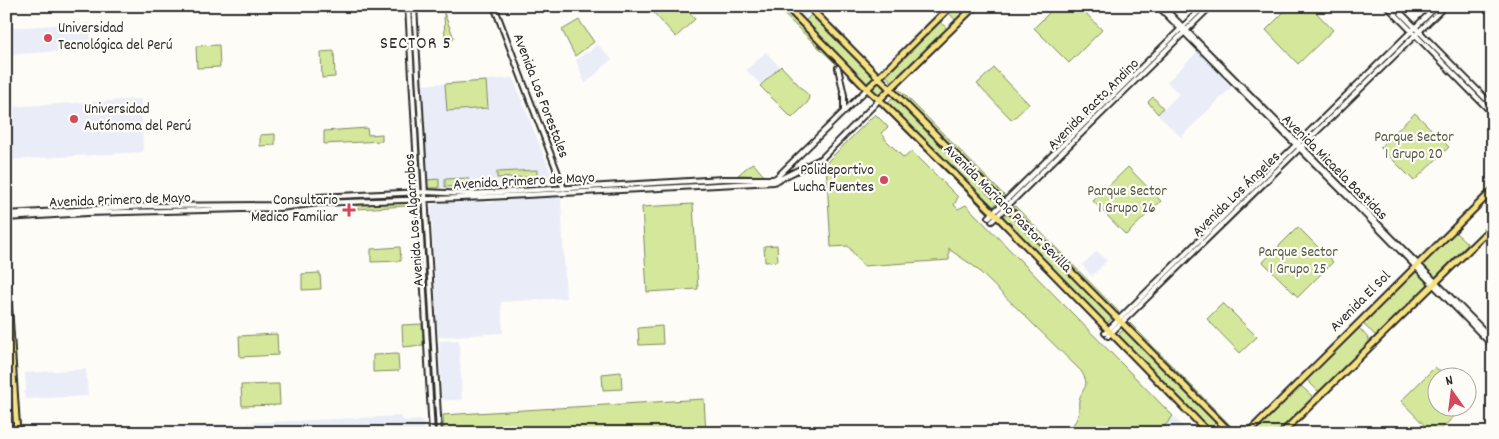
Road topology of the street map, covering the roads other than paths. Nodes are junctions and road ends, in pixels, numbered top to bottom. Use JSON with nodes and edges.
{"nodes":[{"id":1,"x":408,"y":6,"type":"edge"},
{"id":2,"x":414,"y":6,"type":"edge"},
{"id":3,"x":494,"y":6,"type":"edge"},
{"id":4,"x":786,"y":6,"type":"edge"},
{"id":5,"x":808,"y":6,"type":"edge"},
{"id":6,"x":951,"y":6,"type":"edge"},
{"id":7,"x":975,"y":6,"type":"edge"},
{"id":8,"x":1158,"y":6,"type":"edge"},
{"id":9,"x":1162,"y":6,"type":"edge"},
{"id":10,"x":1204,"y":6,"type":"edge"},
{"id":11,"x":1211,"y":6,"type":"edge"},
{"id":12,"x":1387,"y":6,"type":"edge"},
{"id":13,"x":1394,"y":6,"type":"edge"},
{"id":14,"x":1437,"y":6,"type":"edge"},
{"id":15,"x":1445,"y":6,"type":"edge"},
{"id":16,"x":1183,"y":29,"type":"junction"},
{"id":17,"x":1415,"y":31,"type":"junction"},
{"id":18,"x":838,"y":68,"type":"dead end"},
{"id":19,"x":879,"y":78,"type":"junction"},
{"id":20,"x":867,"y":89,"type":"junction"},
{"id":21,"x":890,"y":89,"type":"junction"},
{"id":22,"x":879,"y":100,"type":"junction"},
{"id":23,"x":1493,"y":106,"type":"edge"},
{"id":24,"x":844,"y":112,"type":"junction"},
{"id":25,"x":1493,"y":114,"type":"edge"},
{"id":26,"x":1299,"y":147,"type":"junction"},
{"id":27,"x":1493,"y":190,"type":"edge"},
{"id":28,"x":564,"y":191,"type":"junction"},
{"id":29,"x":418,"y":192,"type":"junction"},
{"id":30,"x":424,"y":192,"type":"junction"},
{"id":31,"x":418,"y":199,"type":"junction"},
{"id":32,"x":425,"y":199,"type":"junction"},
{"id":33,"x":1006,"y":204,"type":"junction"},
{"id":34,"x":6,"y":214,"type":"edge"},
{"id":35,"x":995,"y":214,"type":"junction"},
{"id":36,"x":6,"y":218,"type":"edge"},
{"id":37,"x":991,"y":219,"type":"dead end"},
{"id":38,"x":1493,"y":226,"type":"edge"},
{"id":39,"x":1416,"y":265,"type":"junction"},
{"id":40,"x":6,"y":268,"type":"edge"},
{"id":41,"x":1434,"y":283,"type":"junction"},
{"id":42,"x":424,"y":305,"type":"junction"},
{"id":43,"x":431,"y":305,"type":"junction"},
{"id":44,"x":1121,"y":321,"type":"junction"},
{"id":45,"x":1109,"y":333,"type":"junction"},
{"id":46,"x":1493,"y":340,"type":"edge"},
{"id":47,"x":1493,"y":346,"type":"edge"},
{"id":48,"x":17,"y":433,"type":"edge"},
{"id":49,"x":432,"y":433,"type":"edge"},
{"id":50,"x":439,"y":433,"type":"edge"},
{"id":51,"x":1210,"y":433,"type":"edge"},
{"id":52,"x":1231,"y":433,"type":"edge"},
{"id":53,"x":1248,"y":433,"type":"edge"},
{"id":54,"x":1282,"y":433,"type":"edge"}],
"edges":[{"from":1,"to":29,"type":"street","name":"Avenida Los Algarrobos"},
{"from":2,"to":30,"type":"street","name":"Avenida Los Algarrobos"},
{"from":3,"to":28,"type":"street","name":"Avenida Los Forestales"},
{"from":4,"to":20,"type":"main road","name":"Avenida Mariano Pastor Sevilla"},
{"from":5,"to":19,"type":"main road","name":"Avenida Mariano Pastor Sevilla"},
{"from":6,"to":19,"type":"main road","name":"Avenida Primero de Mayo"},
{"from":7,"to":21,"type":"main road","name":"Avenida Primero de Mayo"},
{"from":8,"to":16,"type":"street","name":"Avenida Micaela Bastidas"},
{"from":9,"to":16,"type":"street","name":"Avenida Micaela Bastidas"},
{"from":10,"to":16,"type":"street","name":"Avenida Pacto Andino"},
{"from":11,"to":16,"type":"street","name":"Avenida Pacto Andino"},
{"from":12,"to":17,"type":"street"},
{"from":13,"to":17,"type":"street"},
{"from":14,"to":17,"type":"street","name":"Avenida Los Ángeles"},
{"from":15,"to":17,"type":"street","name":"Avenida Los Ángeles"},
{"from":16,"to":26,"type":"street","name":"Avenida Micaela Bastidas"},
{"from":16,"to":33,"type":"street","name":"Avenida Pacto Andino"},
{"from":17,"to":23,"type":"street"},
{"from":17,"to":25,"type":"street"},
{"from":17,"to":26,"type":"street","name":"Avenida Los Ángeles"},
{"from":18,"to":24,"type":"street"},
{"from":19,"to":20,"type":"main road","name":"Avenida Primero de Mayo"},
{"from":19,"to":21,"type":"main road","name":"Avenida Mariano Pastor Sevilla"},
{"from":20,"to":22,"type":"main road","name":"Avenida Mariano Pastor Sevilla"},
{"from":20,"to":24,"type":"street","name":"Avenida Primero de Mayo"},
{"from":21,"to":22,"type":"main road","name":"Avenida Primero de Mayo"},
{"from":21,"to":33,"type":"main road","name":"Avenida Mariano Pastor Sevilla"},
{"from":22,"to":28,"type":"street","name":"Avenida Primero de Mayo"},
{"from":22,"to":35,"type":"main road","name":"Avenida Mariano Pastor Sevilla"},
{"from":24,"to":28,"type":"street","name":"Avenida Primero de Mayo"},
{"from":26,"to":39,"type":"street","name":"Avenida Micaela Bastidas"},
{"from":26,"to":44,"type":"street","name":"Avenida Los Ángeles"},
{"from":27,"to":39,"type":"main road","name":"Avenida El Sol"},
{"from":28,"to":30,"type":"street","name":"Avenida Primero de Mayo"},
{"from":28,"to":32,"type":"street","name":"Avenida Primero de Mayo"},
{"from":29,"to":30,"type":"street","name":"Avenida Primero de Mayo"},
{"from":29,"to":31,"type":"street","name":"Avenida Los Algarrobos"},
{"from":29,"to":34,"type":"street","name":"Avenida Primero de Mayo"},
{"from":30,"to":32,"type":"street","name":"Avenida Los Algarrobos"},
{"from":31,"to":32,"type":"street","name":"Avenida Primero de Mayo"},
{"from":31,"to":36,"type":"street","name":"Avenida Primero de Mayo"},
{"from":31,"to":42,"type":"street","name":"Avenida Los Algarrobos"},
{"from":32,"to":43,"type":"street","name":"Avenida Los Algarrobos"},
{"from":33,"to":35,"type":"street","name":"Avenida Pacto Andino"},
{"from":33,"to":44,"type":"main road","name":"Avenida Mariano Pastor Sevilla"},
{"from":35,"to":37,"type":"street","name":"Avenida Pacto Andino"},
{"from":35,"to":45,"type":"main road","name":"Avenida Mariano Pastor Sevilla"},
{"from":38,"to":41,"type":"main road"},
{"from":39,"to":41,"type":"street","name":"Avenida Micaela Bastidas"},
{"from":39,"to":53,"type":"main road","name":"Avenida El Sol"},
{"from":40,"to":48,"type":"main road"},
{"from":41,"to":46,"type":"street","name":"Avenida Micaela Bastidas"},
{"from":41,"to":47,"type":"street","name":"Avenida Micaela Bastidas"},
{"from":41,"to":54,"type":"main road"},
{"from":42,"to":43,"type":"street"},
{"from":42,"to":49,"type":"street","name":"Avenida Los Algarrobos"},
{"from":43,"to":50,"type":"street","name":"Avenida Los Algarrobos"},
{"from":44,"to":45,"type":"street","name":"Avenida Los Ángeles"},
{"from":44,"to":52,"type":"main road","name":"Avenida Mariano Pastor Sevilla"},
{"from":45,"to":51,"type":"main road","name":"Avenida Mariano Pastor Sevilla"}]}
